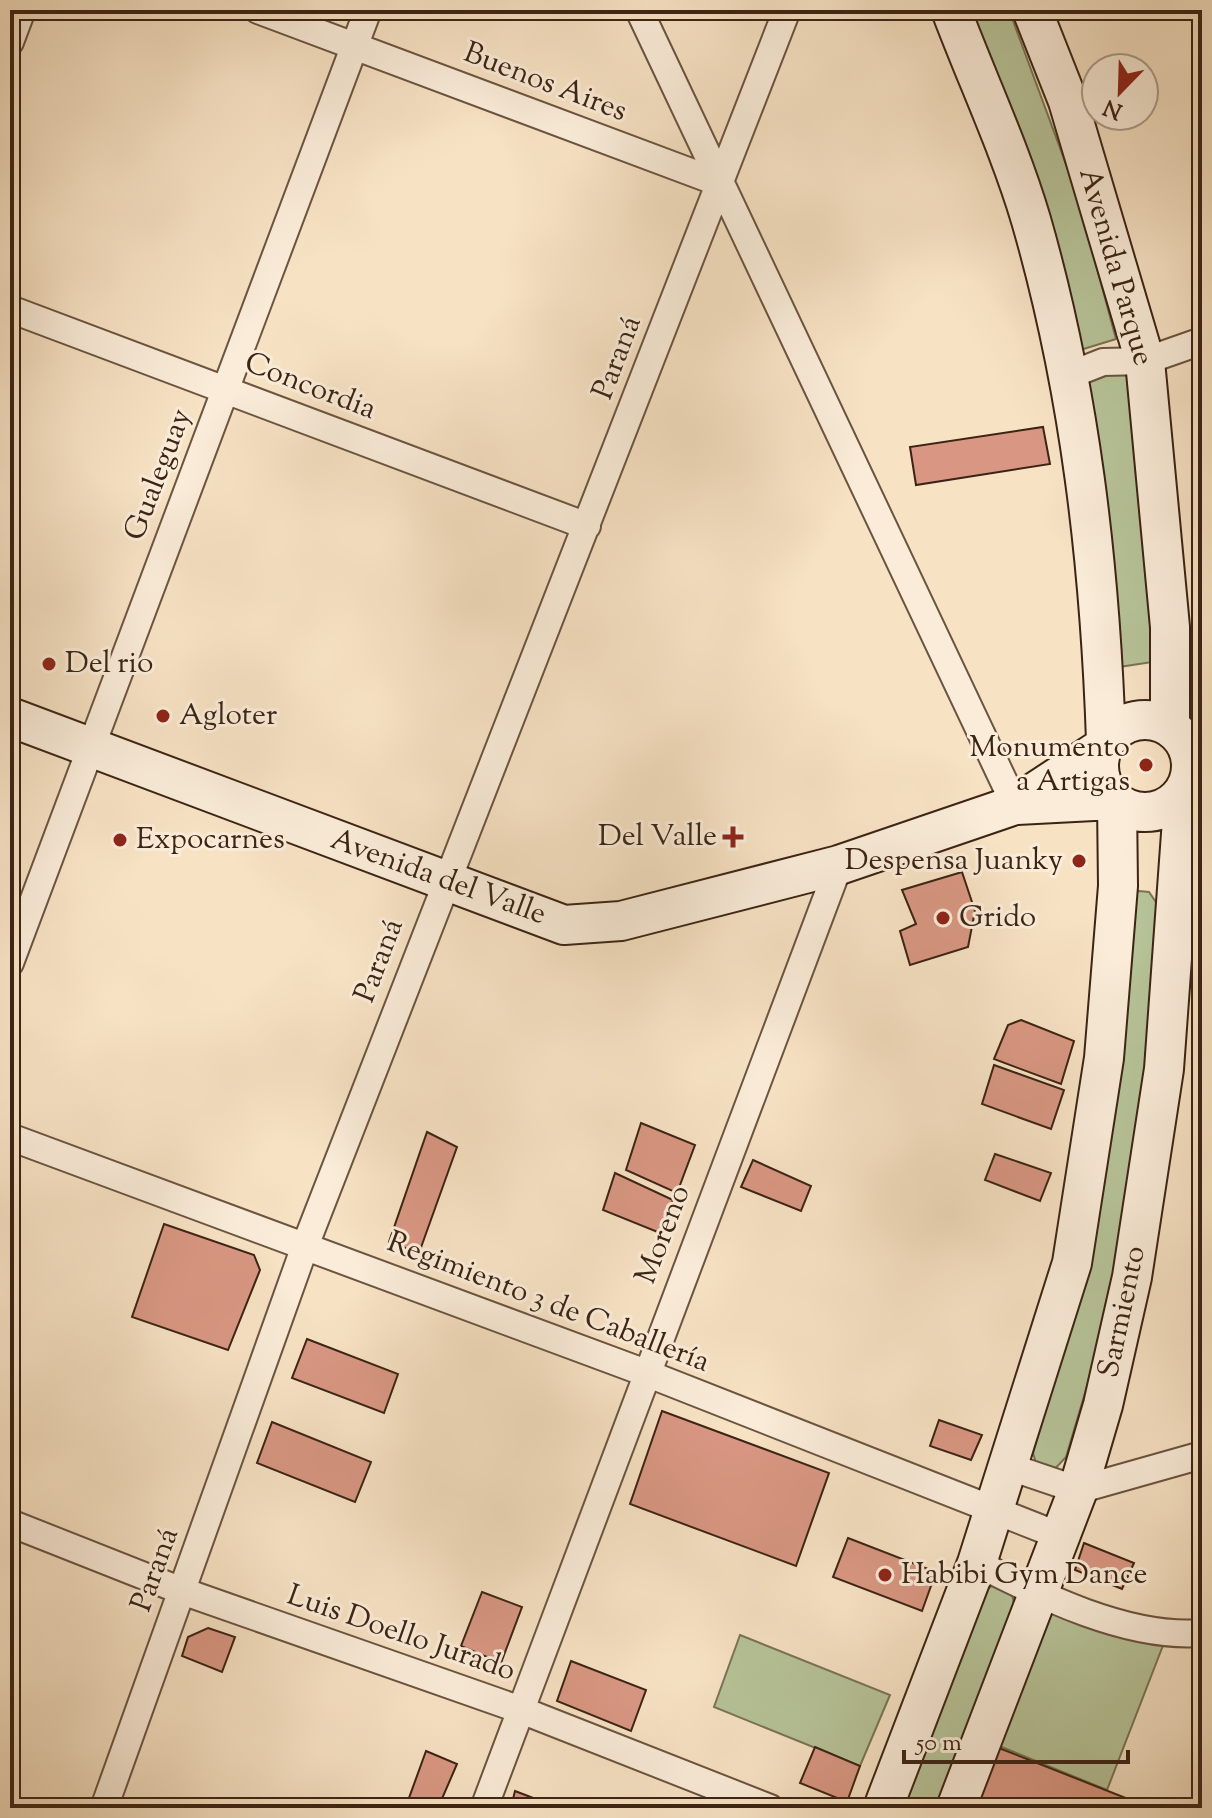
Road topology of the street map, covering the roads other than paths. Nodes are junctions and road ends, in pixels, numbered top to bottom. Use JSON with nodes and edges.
{"nodes":[{"id":1,"x":22,"y":10,"type":"edge"},
{"id":2,"x":258,"y":10,"type":"edge"},
{"id":3,"x":368,"y":10,"type":"edge"},
{"id":4,"x":639,"y":10,"type":"edge"},
{"id":5,"x":787,"y":10,"type":"edge"},
{"id":6,"x":951,"y":10,"type":"edge"},
{"id":7,"x":1032,"y":10,"type":"edge"},
{"id":8,"x":10,"y":42,"type":"edge"},
{"id":9,"x":355,"y":46,"type":"junction"},
{"id":10,"x":720,"y":183,"type":"junction"},
{"id":11,"x":10,"y":309,"type":"edge"},
{"id":12,"x":1202,"y":341,"type":"edge"},
{"id":13,"x":1145,"y":361,"type":"junction"},
{"id":14,"x":1070,"y":375,"type":"junction"},
{"id":15,"x":226,"y":390,"type":"junction"},
{"id":16,"x":587,"y":526,"type":"junction"},
{"id":17,"x":10,"y":717,"type":"edge"},
{"id":18,"x":1183,"y":730,"type":"edge"},
{"id":19,"x":1104,"y":744,"type":"junction"},
{"id":20,"x":91,"y":748,"type":"junction"},
{"id":21,"x":1192,"y":781,"type":"edge"},
{"id":22,"x":1115,"y":802,"type":"junction"},
{"id":23,"x":1015,"y":805,"type":"junction"},
{"id":24,"x":839,"y":865,"type":"junction"},
{"id":25,"x":445,"y":881,"type":"junction"},
{"id":26,"x":10,"y":963,"type":"edge"},
{"id":27,"x":10,"y":1137,"type":"edge"},
{"id":28,"x":305,"y":1246,"type":"junction"},
{"id":29,"x":646,"y":1373,"type":"junction"},
{"id":30,"x":1202,"y":1455,"type":"edge"},
{"id":31,"x":1010,"y":1467,"type":"junction"},
{"id":32,"x":1078,"y":1490,"type":"junction"},
{"id":33,"x":995,"y":1510,"type":"junction"},
{"id":34,"x":10,"y":1523,"type":"edge"},
{"id":35,"x":1060,"y":1536,"type":"junction"},
{"id":36,"x":977,"y":1563,"type":"junction"},
{"id":37,"x":182,"y":1591,"type":"junction"},
{"id":38,"x":1039,"y":1595,"type":"junction"},
{"id":39,"x":1202,"y":1633,"type":"edge"},
{"id":40,"x":521,"y":1710,"type":"junction"},
{"id":41,"x":104,"y":1808,"type":"edge"},
{"id":42,"x":484,"y":1808,"type":"edge"},
{"id":43,"x":770,"y":1808,"type":"edge"},
{"id":44,"x":883,"y":1808,"type":"edge"},
{"id":45,"x":956,"y":1808,"type":"edge"}],
"edges":[{"from":1,"to":8,"type":"street"},
{"from":2,"to":9,"type":"street","name":"Buenos Aires"},
{"from":3,"to":9,"type":"street","name":"Gualeguay"},
{"from":4,"to":10,"type":"street"},
{"from":5,"to":10,"type":"street","name":"Paraná"},
{"from":6,"to":14,"type":"main road"},
{"from":7,"to":13,"type":"main road","name":"Avenida Parque"},
{"from":9,"to":10,"type":"street","name":"Buenos Aires"},
{"from":9,"to":15,"type":"street","name":"Gualeguay"},
{"from":10,"to":16,"type":"street","name":"Paraná"},
{"from":10,"to":23,"type":"street"},
{"from":11,"to":15,"type":"street","name":"Concordia"},
{"from":12,"to":13,"type":"street"},
{"from":13,"to":14,"type":"street"},
{"from":13,"to":18,"type":"main road","name":"Avenida Parque"},
{"from":14,"to":19,"type":"main road"},
{"from":15,"to":16,"type":"street","name":"Concordia"},
{"from":15,"to":20,"type":"street","name":"Gualeguay"},
{"from":16,"to":25,"type":"street","name":"Paraná"},
{"from":17,"to":20,"type":"main road","name":"Avenida del Valle"},
{"from":18,"to":19,"type":"main road"},
{"from":18,"to":21,"type":"main road"},
{"from":19,"to":22,"type":"main road"},
{"from":19,"to":23,"type":"main road"},
{"from":20,"to":25,"type":"main road","name":"Avenida del Valle"},
{"from":20,"to":26,"type":"street","name":"Gualeguay"},
{"from":21,"to":22,"type":"main road"},
{"from":21,"to":32,"type":"main road","name":"Sarmiento"},
{"from":22,"to":23,"type":"main road"},
{"from":22,"to":31,"type":"main road","name":"Sarmiento"},
{"from":23,"to":24,"type":"main road","name":"Avenida del Valle"},
{"from":24,"to":25,"type":"main road","name":"Avenida del Valle"},
{"from":24,"to":29,"type":"street","name":"Moreno"},
{"from":25,"to":28,"type":"street","name":"Paraná"},
{"from":27,"to":28,"type":"street","name":"Regimiento 3 de Caballería"},
{"from":28,"to":29,"type":"street","name":"Regimiento 3 de Caballería"},
{"from":28,"to":37,"type":"street","name":"Paraná"},
{"from":29,"to":33,"type":"street","name":"Regimiento 3 de Caballería"},
{"from":29,"to":40,"type":"street","name":"Moreno"},
{"from":30,"to":32,"type":"street"},
{"from":31,"to":32,"type":"street"},
{"from":31,"to":33,"type":"main road","name":"Sarmiento"},
{"from":32,"to":35,"type":"main road","name":"Sarmiento"},
{"from":33,"to":35,"type":"street","name":"Regimiento 3 de Caballería"},
{"from":33,"to":36,"type":"main road","name":"Sarmiento"},
{"from":34,"to":37,"type":"street","name":"Luis Doello Jurado"},
{"from":35,"to":38,"type":"main road","name":"Sarmiento"},
{"from":36,"to":38,"type":"street"},
{"from":36,"to":44,"type":"main road","name":"Sarmiento"},
{"from":37,"to":40,"type":"street","name":"Luis Doello Jurado"},
{"from":37,"to":41,"type":"street","name":"Paraná"},
{"from":38,"to":39,"type":"street"},
{"from":38,"to":45,"type":"main road","name":"Sarmiento"},
{"from":40,"to":42,"type":"street","name":"Moreno"},
{"from":40,"to":43,"type":"street","name":"Luis Doello Jurado"}]}
